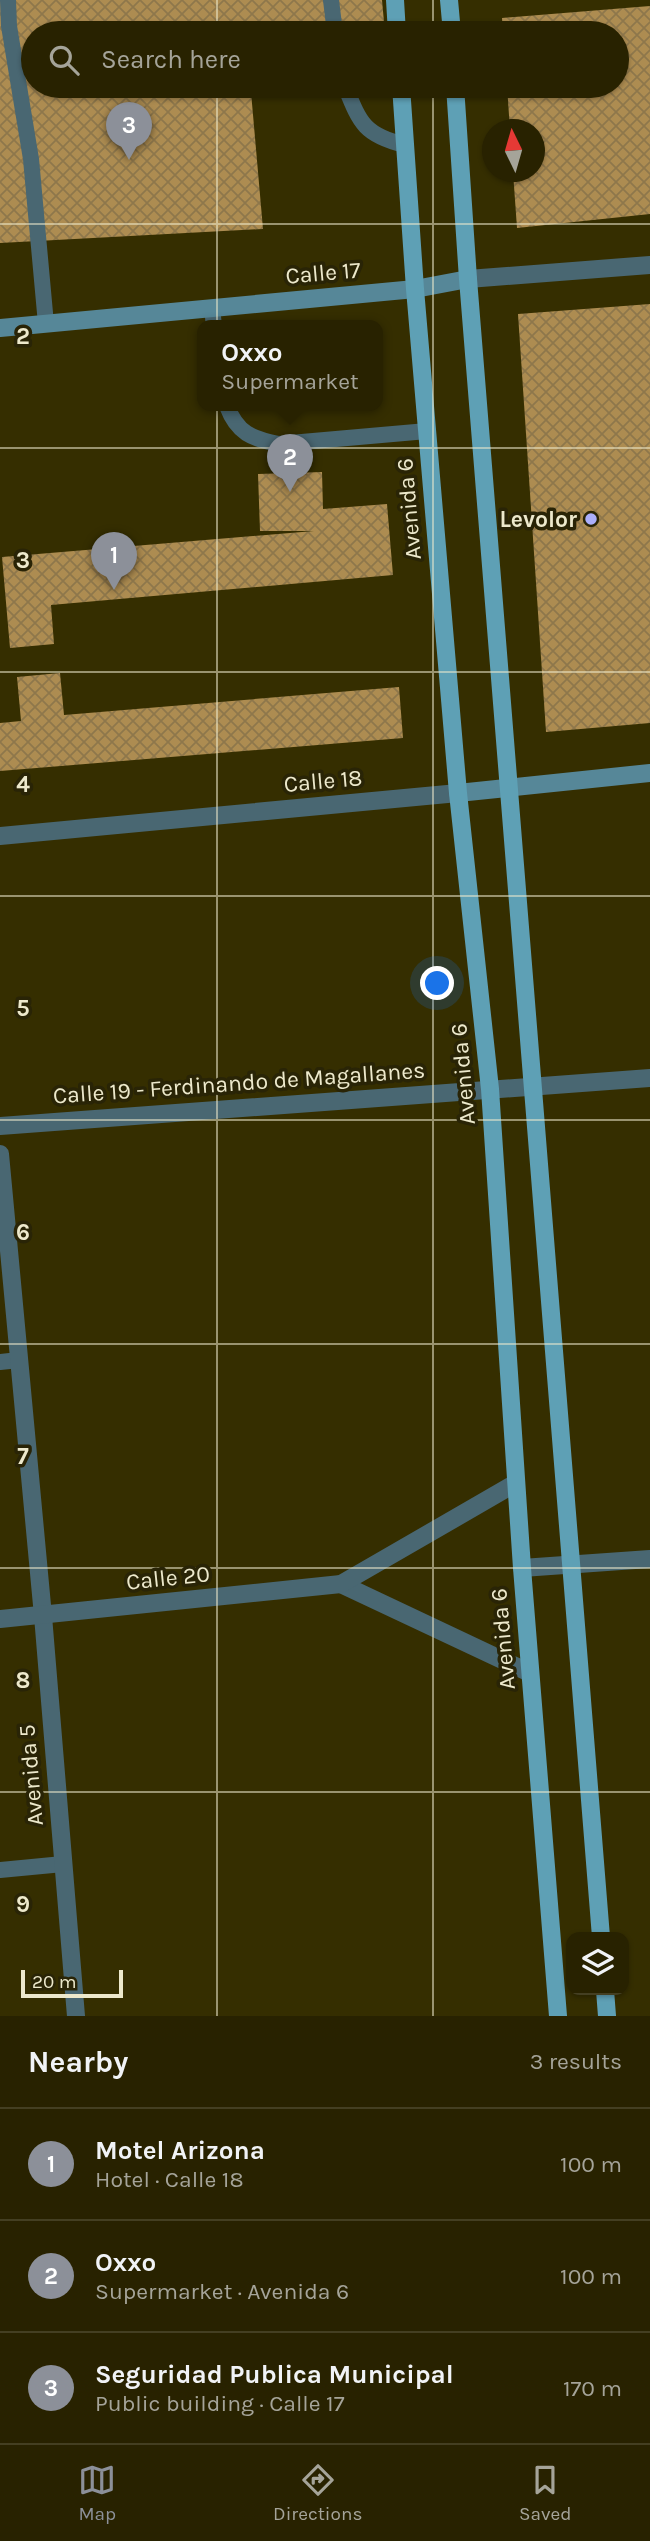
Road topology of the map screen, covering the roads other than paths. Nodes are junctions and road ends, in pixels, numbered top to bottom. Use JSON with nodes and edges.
{"nodes":[{"id":1,"x":8,"y":0,"type":"edge"},
{"id":2,"x":331,"y":0,"type":"edge"},
{"id":3,"x":395,"y":0,"type":"edge"},
{"id":4,"x":449,"y":0,"type":"edge"},
{"id":5,"x":334,"y":21,"type":"edge"},
{"id":6,"x":396,"y":21,"type":"edge"},
{"id":7,"x":451,"y":21,"type":"edge"},
{"id":8,"x":350,"y":98,"type":"edge"},
{"id":9,"x":402,"y":98,"type":"edge"},
{"id":10,"x":456,"y":98,"type":"edge"},
{"id":11,"x":405,"y":145,"type":"junction"},
{"id":12,"x":650,"y":265,"type":"edge"},
{"id":13,"x":468,"y":279,"type":"junction"},
{"id":14,"x":415,"y":289,"type":"junction"},
{"id":15,"x":213,"y":317,"type":"edge"},
{"id":16,"x":46,"y":324,"type":"junction"},
{"id":17,"x":0,"y":328,"type":"edge"},
{"id":18,"x":229,"y":411,"type":"edge"},
{"id":19,"x":427,"y":432,"type":"junction"},
{"id":20,"x":650,"y":773,"type":"edge"},
{"id":21,"x":510,"y":786,"type":"junction"},
{"id":22,"x":458,"y":793,"type":"junction"},
{"id":23,"x":0,"y":836,"type":"edge"},
{"id":24,"x":650,"y":1078,"type":"edge"},
{"id":25,"x":533,"y":1088,"type":"junction"},
{"id":26,"x":490,"y":1089,"type":"junction"},
{"id":27,"x":0,"y":1126,"type":"edge"},
{"id":28,"x":0,"y":1154,"type":"edge"},
{"id":29,"x":19,"y":1360,"type":"junction"},
{"id":30,"x":0,"y":1362,"type":"edge"},
{"id":31,"x":516,"y":1483,"type":"junction"},
{"id":32,"x":650,"y":1559,"type":"edge"},
{"id":33,"x":573,"y":1565,"type":"junction"},
{"id":34,"x":522,"y":1568,"type":"junction"},
{"id":35,"x":341,"y":1584,"type":"junction"},
{"id":36,"x":43,"y":1616,"type":"junction"},
{"id":37,"x":0,"y":1619,"type":"edge"},
{"id":38,"x":530,"y":1673,"type":"junction"},
{"id":39,"x":63,"y":1864,"type":"junction"},
{"id":40,"x":0,"y":1870,"type":"edge"},
{"id":41,"x":601,"y":1932,"type":"edge"},
{"id":42,"x":606,"y":1995,"type":"edge"},
{"id":43,"x":76,"y":2016,"type":"edge"},
{"id":44,"x":558,"y":2016,"type":"edge"},
{"id":45,"x":607,"y":2016,"type":"edge"}],
"edges":[{"from":1,"to":16,"type":"lane"},
{"from":2,"to":5,"type":"lane"},
{"from":3,"to":6,"type":"main road"},
{"from":4,"to":7,"type":"main road"},
{"from":8,"to":11,"type":"lane"},
{"from":9,"to":11,"type":"main road","name":"Avenida 6"},
{"from":10,"to":13,"type":"main road"},
{"from":11,"to":14,"type":"main road","name":"Avenida 6"},
{"from":12,"to":13,"type":"street","name":"Calle 17"},
{"from":13,"to":14,"type":"street","name":"Calle 17"},
{"from":13,"to":21,"type":"main road"},
{"from":14,"to":15,"type":"street","name":"Calle 17"},
{"from":14,"to":19,"type":"main road","name":"Avenida 6"},
{"from":15,"to":16,"type":"street","name":"Calle 17"},
{"from":16,"to":17,"type":"street","name":"Calle 17"},
{"from":18,"to":19,"type":"lane"},
{"from":19,"to":22,"type":"main road","name":"Avenida 6"},
{"from":20,"to":21,"type":"street","name":"Calle 18"},
{"from":21,"to":22,"type":"street","name":"Calle 18"},
{"from":21,"to":25,"type":"main road"},
{"from":22,"to":23,"type":"street","name":"Calle 18"},
{"from":22,"to":26,"type":"main road","name":"Avenida 6"},
{"from":24,"to":25,"type":"street","name":"Calle 19 - Ferdinando de Magallanes"},
{"from":25,"to":26,"type":"street","name":"Calle 19 - Ferdinando de Magallanes"},
{"from":25,"to":33,"type":"main road"},
{"from":26,"to":27,"type":"street","name":"Calle 19 - Ferdinando de Magallanes"},
{"from":26,"to":31,"type":"main road","name":"Avenida 6"},
{"from":28,"to":29,"type":"street","name":"Avenida 5"},
{"from":29,"to":30,"type":"lane"},
{"from":29,"to":36,"type":"street","name":"Avenida 5"},
{"from":31,"to":34,"type":"main road","name":"Avenida 6"},
{"from":31,"to":35,"type":"street","name":"Calle 20"},
{"from":32,"to":33,"type":"street"},
{"from":33,"to":34,"type":"street"},
{"from":33,"to":41,"type":"main road"},
{"from":34,"to":38,"type":"main road","name":"Avenida 6"},
{"from":35,"to":36,"type":"street","name":"Calle 20"},
{"from":35,"to":38,"type":"street"},
{"from":36,"to":37,"type":"street","name":"Calle 20"},
{"from":36,"to":39,"type":"street","name":"Avenida 5"},
{"from":38,"to":44,"type":"main road","name":"Avenida 6"},
{"from":39,"to":40,"type":"lane"},
{"from":39,"to":43,"type":"street","name":"Avenida 5"},
{"from":42,"to":45,"type":"main road"}]}
